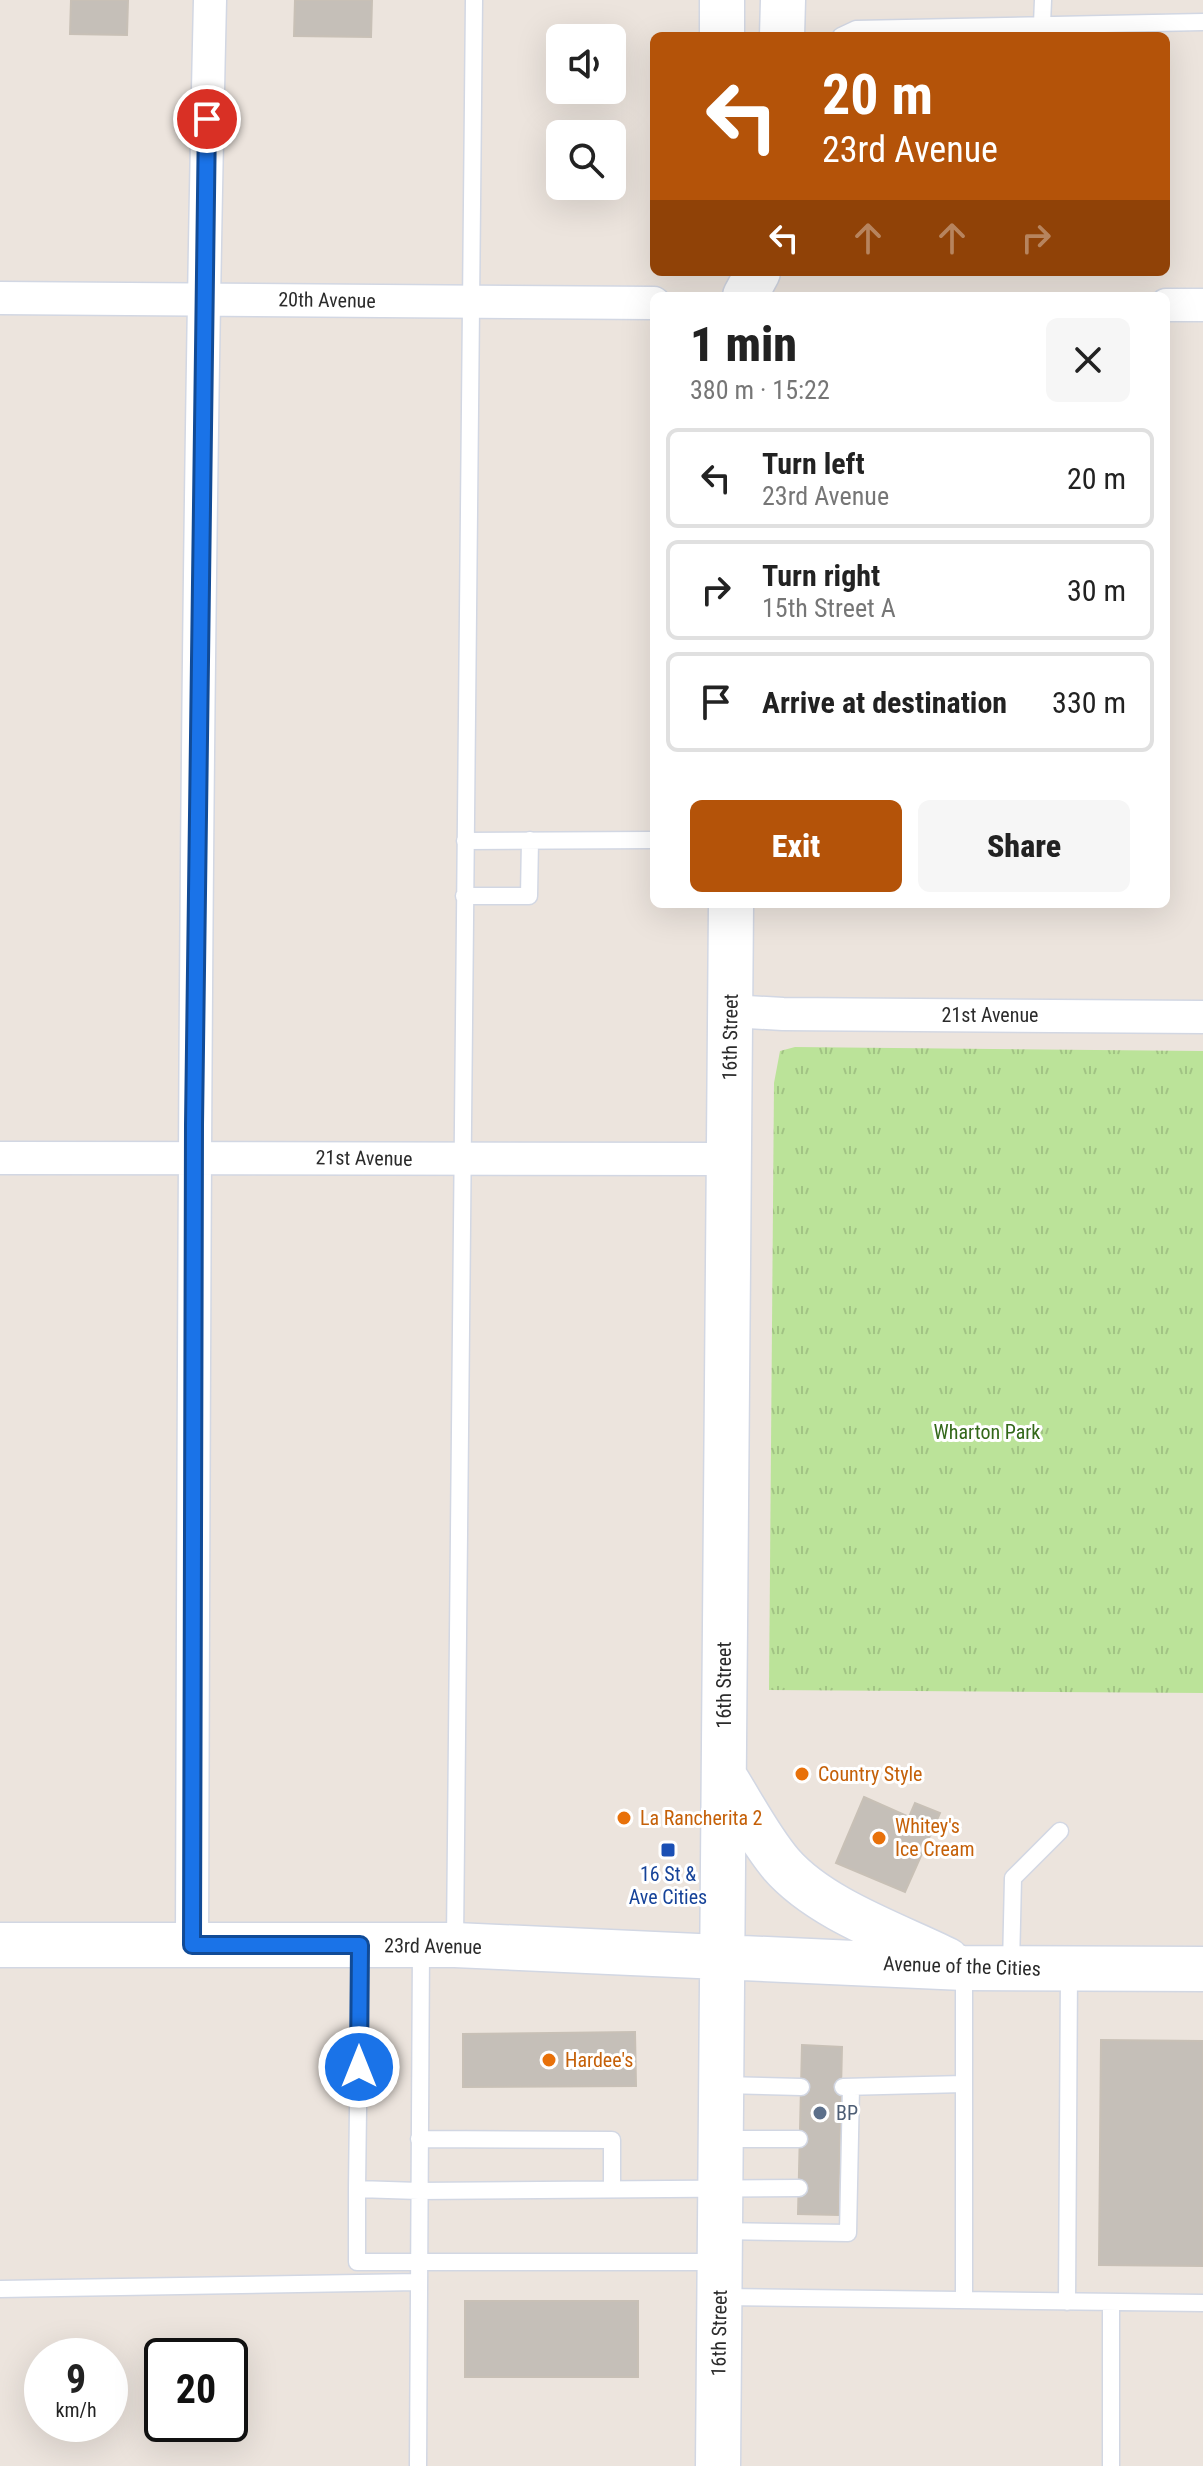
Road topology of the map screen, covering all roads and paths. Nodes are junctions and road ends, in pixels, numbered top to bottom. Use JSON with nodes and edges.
{"nodes":[{"id":1,"x":210,"y":0,"type":"edge"},
{"id":2,"x":474,"y":0,"type":"edge"},
{"id":3,"x":722,"y":0,"type":"edge"},
{"id":4,"x":783,"y":0,"type":"edge"},
{"id":5,"x":1043,"y":0,"type":"edge"},
{"id":6,"x":1203,"y":22,"type":"edge"},
{"id":7,"x":1042,"y":24,"type":"junction"},
{"id":8,"x":722,"y":32,"type":"edge"},
{"id":9,"x":782,"y":32,"type":"edge"},
{"id":10,"x":850,"y":32,"type":"edge"},
{"id":11,"x":0,"y":298,"type":"edge"},
{"id":12,"x":203,"y":298,"type":"junction"},
{"id":13,"x":471,"y":302,"type":"junction"},
{"id":14,"x":650,"y":303,"type":"edge"},
{"id":15,"x":1170,"y":305,"type":"edge"},
{"id":16,"x":1203,"y":305,"type":"edge"},
{"id":17,"x":530,"y":840,"type":"junction"},
{"id":18,"x":650,"y":840,"type":"edge"},
{"id":19,"x":465,"y":841,"type":"junction"},
{"id":20,"x":464,"y":896,"type":"junction"},
{"id":21,"x":731,"y":908,"type":"edge"},
{"id":22,"x":730,"y":1011,"type":"junction"},
{"id":23,"x":1203,"y":1017,"type":"edge"},
{"id":24,"x":194,"y":1157,"type":"junction"},
{"id":25,"x":0,"y":1158,"type":"edge"},
{"id":26,"x":461,"y":1159,"type":"junction"},
{"id":27,"x":728,"y":1159,"type":"junction"},
{"id":28,"x":724,"y":1776,"type":"junction"},
{"id":29,"x":1060,"y":1831,"type":"dead end"},
{"id":30,"x":0,"y":1945,"type":"edge"},
{"id":31,"x":192,"y":1945,"type":"junction"},
{"id":32,"x":360,"y":1945,"type":"junction"},
{"id":33,"x":438,"y":1945,"type":"junction"},
{"id":34,"x":721,"y":1955,"type":"junction"},
{"id":35,"x":964,"y":1968,"type":"junction"},
{"id":36,"x":1011,"y":1968,"type":"junction"},
{"id":37,"x":1069,"y":1968,"type":"junction"},
{"id":38,"x":1203,"y":1969,"type":"edge"},
{"id":39,"x":964,"y":2084,"type":"junction"},
{"id":40,"x":721,"y":2085,"type":"junction"},
{"id":41,"x":801,"y":2087,"type":"dead end"},
{"id":42,"x":419,"y":2139,"type":"junction"},
{"id":43,"x":720,"y":2139,"type":"junction"},
{"id":44,"x":799,"y":2139,"type":"dead end"},
{"id":45,"x":720,"y":2188,"type":"junction"},
{"id":46,"x":799,"y":2188,"type":"dead end"},
{"id":47,"x":357,"y":2189,"type":"junction"},
{"id":48,"x":612,"y":2189,"type":"junction"},
{"id":49,"x":419,"y":2191,"type":"junction"},
{"id":50,"x":418,"y":2262,"type":"junction"},
{"id":51,"x":720,"y":2264,"type":"junction"},
{"id":52,"x":418,"y":2282,"type":"junction"},
{"id":53,"x":0,"y":2289,"type":"edge"},
{"id":54,"x":964,"y":2300,"type":"junction"},
{"id":55,"x":1067,"y":2302,"type":"junction"},
{"id":56,"x":1111,"y":2303,"type":"junction"},
{"id":57,"x":1203,"y":2303,"type":"edge"},
{"id":58,"x":418,"y":2466,"type":"edge"},
{"id":59,"x":718,"y":2466,"type":"edge"},
{"id":60,"x":1111,"y":2466,"type":"edge"}],
"edges":[{"from":1,"to":12,"type":"street"},
{"from":2,"to":13,"type":"lane"},
{"from":3,"to":8,"type":"main road"},
{"from":4,"to":9,"type":"main road"},
{"from":5,"to":7,"type":"lane"},
{"from":6,"to":7,"type":"lane"},
{"from":7,"to":10,"type":"lane"},
{"from":11,"to":12,"type":"street","name":"20th Avenue"},
{"from":12,"to":13,"type":"street","name":"20th Avenue"},
{"from":12,"to":24,"type":"street"},
{"from":13,"to":14,"type":"street","name":"20th Avenue"},
{"from":13,"to":19,"type":"lane"},
{"from":15,"to":16,"type":"street"},
{"from":17,"to":18,"type":"lane"},
{"from":17,"to":19,"type":"lane"},
{"from":17,"to":20,"type":"lane"},
{"from":19,"to":20,"type":"lane"},
{"from":20,"to":26,"type":"lane"},
{"from":21,"to":22,"type":"main road","name":"16th Street"},
{"from":22,"to":23,"type":"street","name":"21st Avenue"},
{"from":22,"to":27,"type":"main road","name":"16th Street"},
{"from":24,"to":25,"type":"street","name":"21st Avenue"},
{"from":24,"to":26,"type":"street","name":"21st Avenue"},
{"from":24,"to":31,"type":"street"},
{"from":26,"to":27,"type":"street","name":"21st Avenue"},
{"from":26,"to":33,"type":"lane"},
{"from":27,"to":28,"type":"main road","name":"16th Street"},
{"from":28,"to":34,"type":"main road","name":"16th Street"},
{"from":28,"to":35,"type":"main road"},
{"from":29,"to":36,"type":"lane"},
{"from":30,"to":31,"type":"main road","name":"23rd Avenue"},
{"from":31,"to":32,"type":"main road","name":"23rd Avenue"},
{"from":32,"to":33,"type":"main road","name":"23rd Avenue"},
{"from":32,"to":47,"type":"lane"},
{"from":33,"to":34,"type":"main road","name":"23rd Avenue"},
{"from":33,"to":42,"type":"lane"},
{"from":34,"to":35,"type":"main road","name":"Avenue of the Cities"},
{"from":34,"to":40,"type":"main road","name":"16th Street"},
{"from":35,"to":36,"type":"main road","name":"Avenue of the Cities"},
{"from":35,"to":39,"type":"lane"},
{"from":36,"to":37,"type":"main road","name":"Avenue of the Cities"},
{"from":37,"to":38,"type":"main road","name":"Avenue of the Cities"},
{"from":37,"to":55,"type":"lane"},
{"from":39,"to":51,"type":"lane"},
{"from":39,"to":54,"type":"lane"},
{"from":40,"to":41,"type":"lane"},
{"from":40,"to":43,"type":"main road","name":"16th Street"},
{"from":42,"to":48,"type":"lane"},
{"from":42,"to":49,"type":"lane"},
{"from":43,"to":44,"type":"lane"},
{"from":43,"to":45,"type":"main road","name":"16th Street"},
{"from":45,"to":46,"type":"lane"},
{"from":45,"to":48,"type":"lane"},
{"from":45,"to":51,"type":"main road","name":"16th Street"},
{"from":47,"to":49,"type":"lane"},
{"from":47,"to":50,"type":"lane"},
{"from":48,"to":49,"type":"lane"},
{"from":49,"to":50,"type":"lane"},
{"from":50,"to":51,"type":"lane"},
{"from":50,"to":52,"type":"lane"},
{"from":51,"to":54,"type":"lane"},
{"from":51,"to":59,"type":"main road","name":"16th Street"},
{"from":52,"to":53,"type":"lane"},
{"from":52,"to":58,"type":"lane"},
{"from":54,"to":55,"type":"lane"},
{"from":55,"to":56,"type":"lane"},
{"from":56,"to":57,"type":"lane"},
{"from":56,"to":60,"type":"lane"}]}
